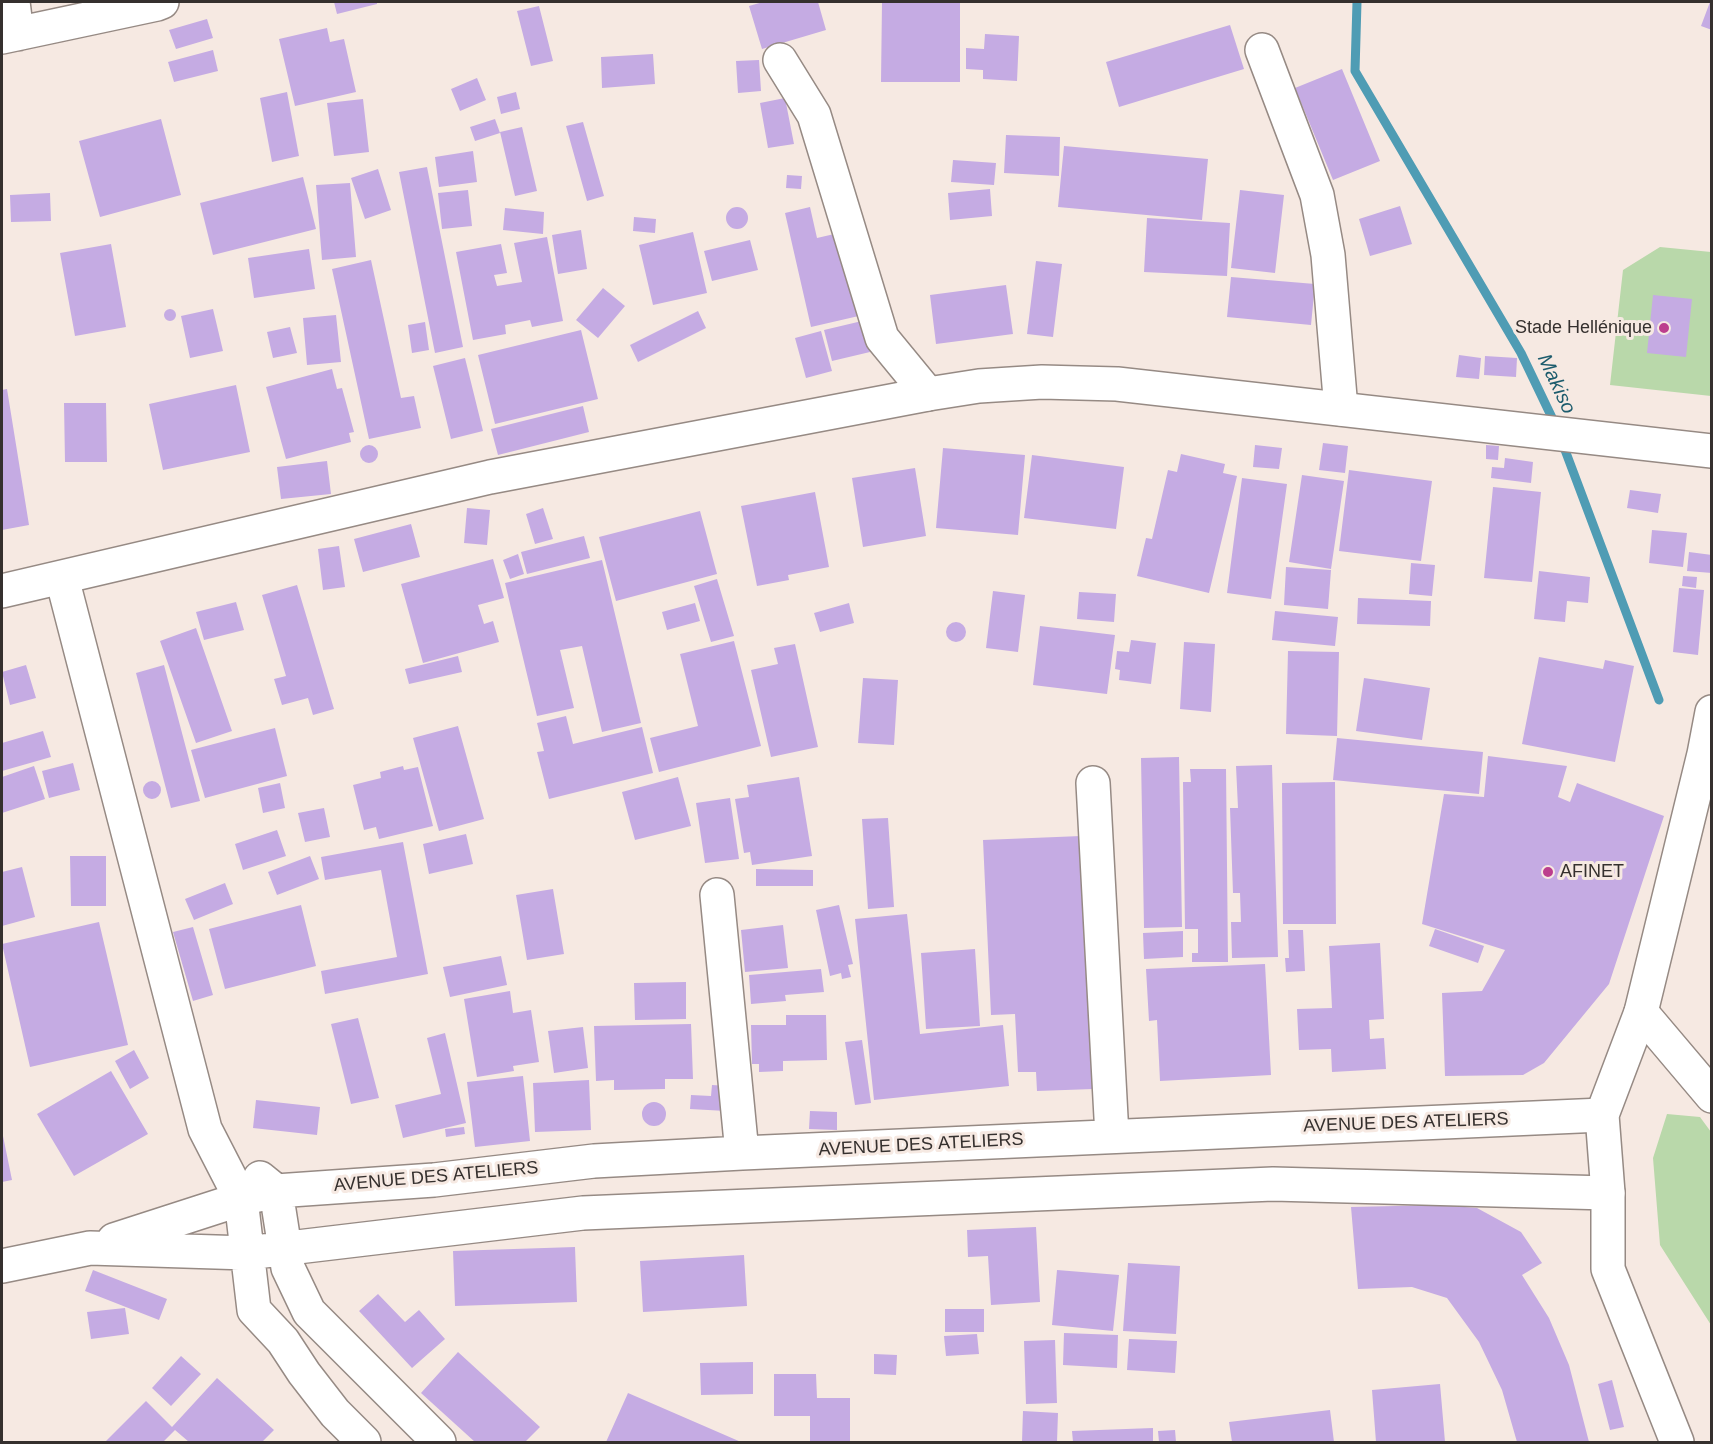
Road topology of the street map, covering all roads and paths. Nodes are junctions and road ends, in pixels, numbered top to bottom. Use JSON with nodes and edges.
{"nodes":[{"id":1,"x":13,"y":2,"type":"edge"},
{"id":2,"x":162,"y":2,"type":"edge"},
{"id":3,"x":9,"y":36,"type":"edge"},
{"id":4,"x":1262,"y":50,"type":"dead end"},
{"id":5,"x":780,"y":60,"type":"dead end"},
{"id":6,"x":928,"y":394,"type":"junction"},
{"id":7,"x":1341,"y":409,"type":"junction"},
{"id":8,"x":1712,"y":451,"type":"edge"},
{"id":9,"x":62,"y":578,"type":"junction"},
{"id":10,"x":2,"y":591,"type":"edge"},
{"id":11,"x":1712,"y":712,"type":"edge"},
{"id":12,"x":1708,"y":755,"type":"edge"},
{"id":13,"x":1093,"y":783,"type":"dead end"},
{"id":14,"x":717,"y":895,"type":"dead end"},
{"id":15,"x":1641,"y":1012,"type":"junction"},
{"id":16,"x":1712,"y":1096,"type":"edge"},
{"id":17,"x":1602,"y":1115,"type":"junction"},
{"id":18,"x":205,"y":1129,"type":"junction"},
{"id":19,"x":1112,"y":1136,"type":"junction"},
{"id":20,"x":742,"y":1153,"type":"junction"},
{"id":21,"x":276,"y":1191,"type":"junction"},
{"id":22,"x":1608,"y":1193,"type":"junction"},
{"id":23,"x":242,"y":1200,"type":"junction"},
{"id":24,"x":90,"y":1248,"type":"junction"},
{"id":25,"x":286,"y":1248,"type":"junction"},
{"id":26,"x":247,"y":1253,"type":"junction"},
{"id":27,"x":2,"y":1266,"type":"edge"},
{"id":28,"x":364,"y":1443,"type":"edge"},
{"id":29,"x":439,"y":1443,"type":"edge"},
{"id":30,"x":1677,"y":1443,"type":"edge"}],
"edges":[{"from":1,"to":3,"type":"street"},
{"from":2,"to":3,"type":"street"},
{"from":4,"to":7,"type":"street"},
{"from":5,"to":6,"type":"street"},
{"from":6,"to":7,"type":"street"},
{"from":6,"to":9,"type":"street"},
{"from":7,"to":8,"type":"street"},
{"from":9,"to":10,"type":"street"},
{"from":9,"to":18,"type":"street"},
{"from":11,"to":12,"type":"street"},
{"from":12,"to":15,"type":"street"},
{"from":13,"to":19,"type":"street"},
{"from":14,"to":20,"type":"street"},
{"from":15,"to":16,"type":"street"},
{"from":15,"to":17,"type":"street"},
{"from":17,"to":19,"type":"street","name":"AVENUE DES ATELIERS"},
{"from":17,"to":22,"type":"street"},
{"from":18,"to":21,"type":"street"},
{"from":18,"to":23,"type":"street"},
{"from":19,"to":20,"type":"street","name":"AVENUE DES ATELIERS"},
{"from":20,"to":21,"type":"street","name":"AVENUE DES ATELIERS"},
{"from":21,"to":23,"type":"street","name":"AVENUE DES ATELIERS"},
{"from":21,"to":25,"type":"street"},
{"from":22,"to":25,"type":"street"},
{"from":22,"to":30,"type":"street"},
{"from":23,"to":24,"type":"street","name":"AVENUE DES ATELIERS"},
{"from":23,"to":26,"type":"street"},
{"from":24,"to":26,"type":"street"},
{"from":24,"to":27,"type":"street"},
{"from":25,"to":26,"type":"street"},
{"from":25,"to":29,"type":"street"},
{"from":26,"to":28,"type":"street"}]}
